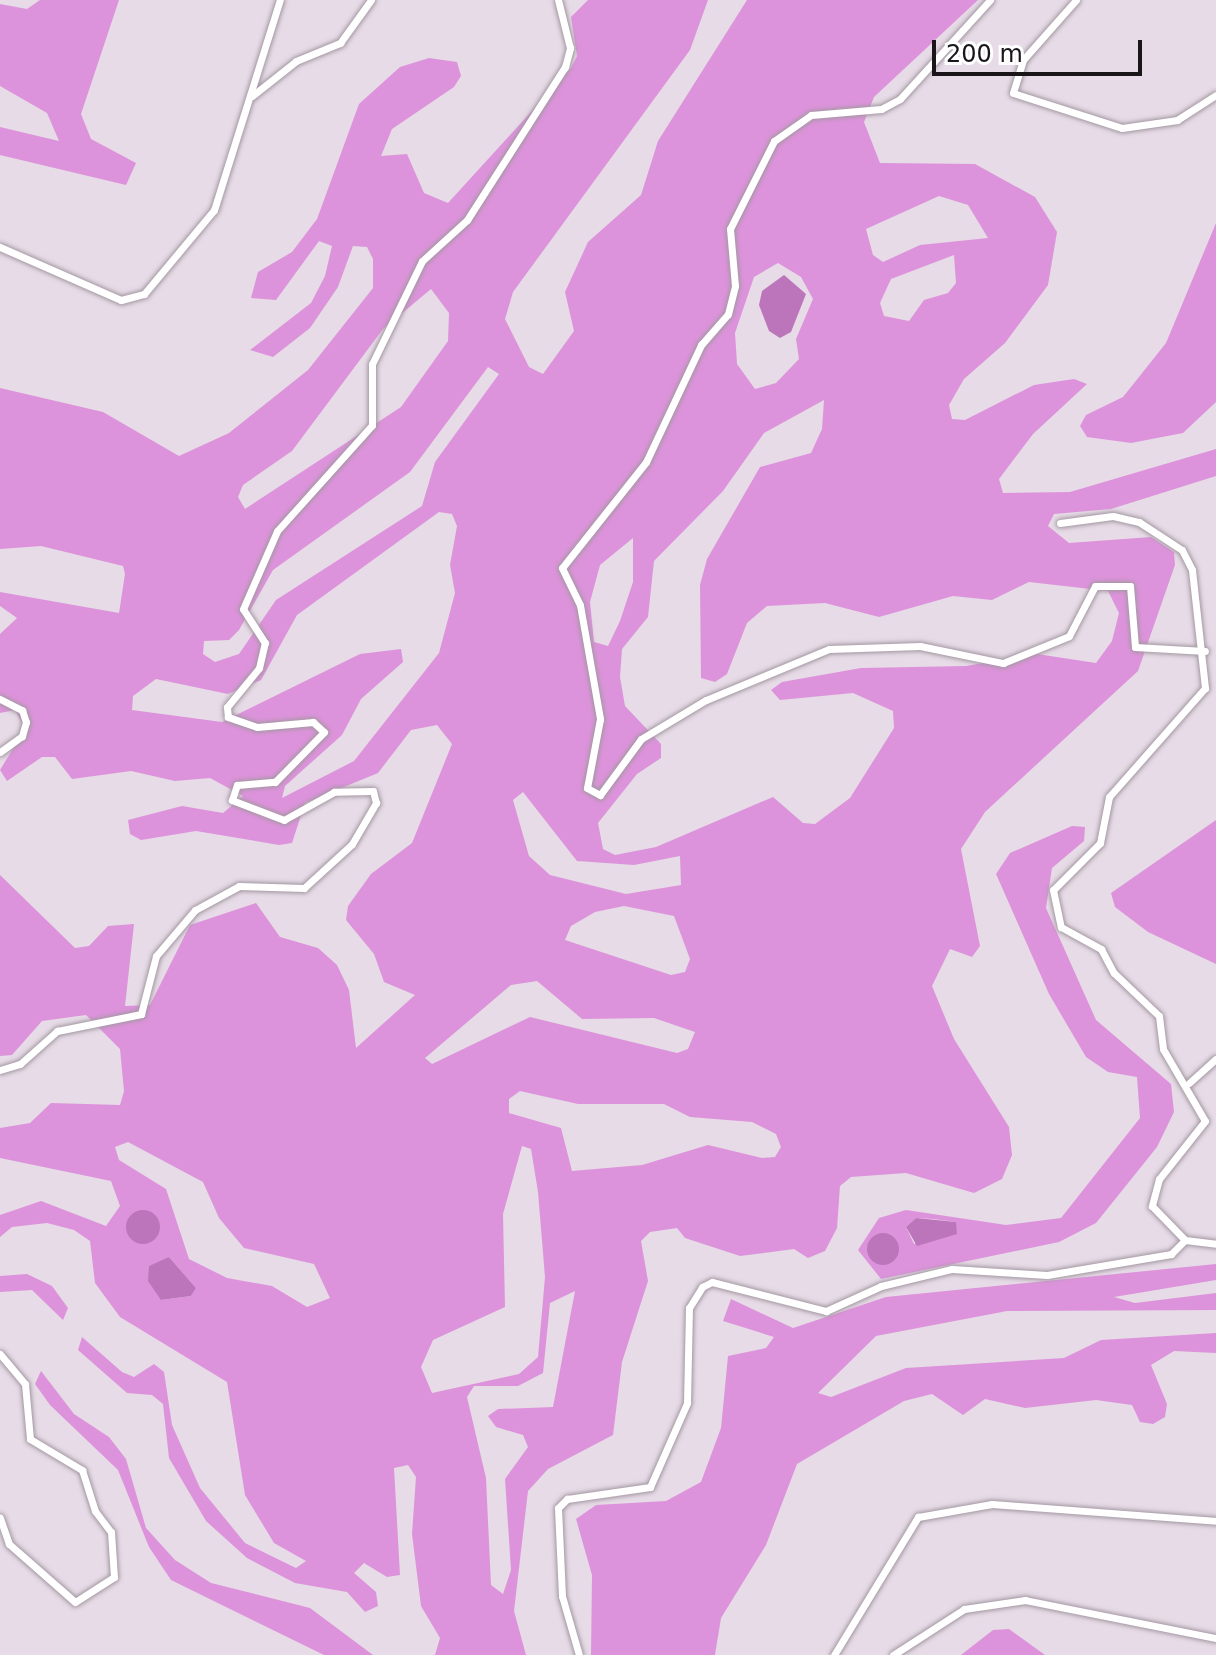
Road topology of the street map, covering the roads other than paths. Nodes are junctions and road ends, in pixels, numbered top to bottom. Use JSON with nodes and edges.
{"nodes":[{"id":1,"x":280,"y":0,"type":"edge"},
{"id":2,"x":371,"y":0,"type":"edge"},
{"id":3,"x":558,"y":0,"type":"edge"},
{"id":4,"x":990,"y":0,"type":"edge"},
{"id":5,"x":1076,"y":0,"type":"edge"},
{"id":6,"x":1216,"y":95,"type":"edge"},
{"id":7,"x":252,"y":96,"type":"junction"},
{"id":8,"x":0,"y":247,"type":"edge"},
{"id":9,"x":1060,"y":523,"type":"dead end"},
{"id":10,"x":1205,"y":651,"type":"junction"},
{"id":11,"x":0,"y":699,"type":"edge"},
{"id":12,"x":0,"y":752,"type":"edge"},
{"id":13,"x":1216,"y":1059,"type":"edge"},
{"id":14,"x":0,"y":1070,"type":"edge"},
{"id":15,"x":1189,"y":1083,"type":"junction"},
{"id":16,"x":1185,"y":1240,"type":"junction"},
{"id":17,"x":1216,"y":1244,"type":"edge"},
{"id":18,"x":0,"y":1354,"type":"edge"},
{"id":19,"x":0,"y":1518,"type":"edge"},
{"id":20,"x":1216,"y":1521,"type":"edge"},
{"id":21,"x":1216,"y":1638,"type":"edge"},
{"id":22,"x":579,"y":1655,"type":"edge"},
{"id":23,"x":834,"y":1655,"type":"edge"},
{"id":24,"x":893,"y":1655,"type":"edge"}],
"edges":[{"from":1,"to":7,"type":"street"},
{"from":2,"to":7,"type":"street"},
{"from":3,"to":14,"type":"street"},
{"from":4,"to":10,"type":"street"},
{"from":5,"to":6,"type":"street"},
{"from":7,"to":8,"type":"street"},
{"from":9,"to":10,"type":"street"},
{"from":10,"to":15,"type":"street"},
{"from":11,"to":12,"type":"street"},
{"from":13,"to":15,"type":"street"},
{"from":15,"to":16,"type":"street"},
{"from":16,"to":17,"type":"street"},
{"from":16,"to":22,"type":"street"},
{"from":18,"to":19,"type":"street"},
{"from":20,"to":23,"type":"street"},
{"from":21,"to":24,"type":"street"}]}
